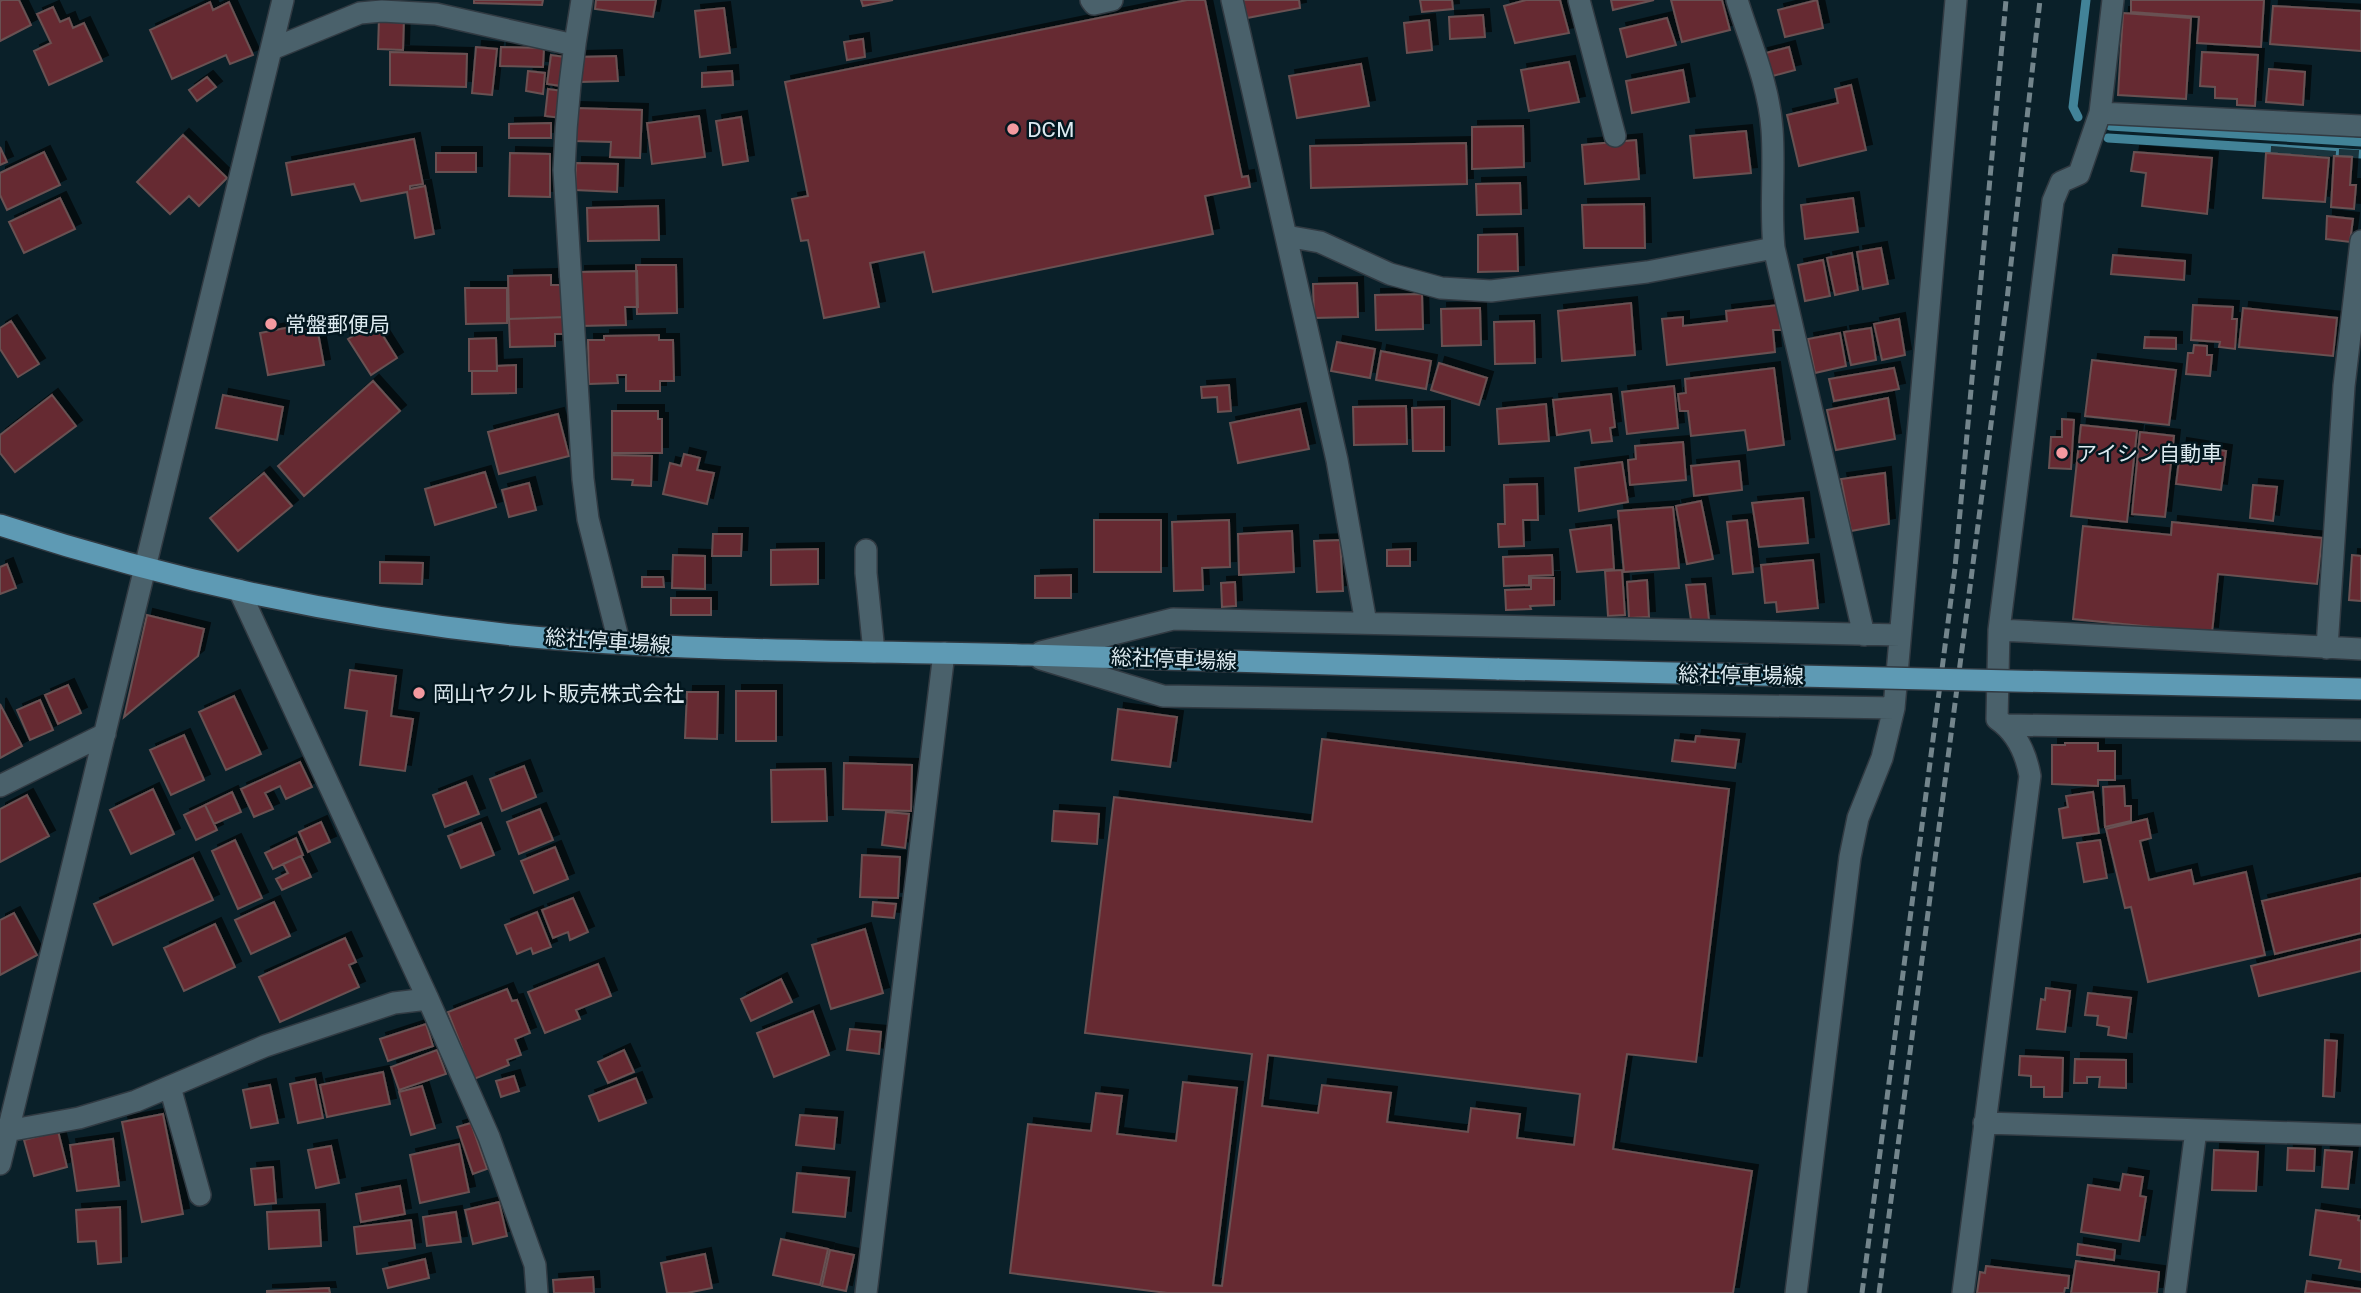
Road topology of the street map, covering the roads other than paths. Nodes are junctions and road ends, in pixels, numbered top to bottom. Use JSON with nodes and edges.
{"nodes":[{"id":1,"x":283,"y":0,"type":"edge"},
{"id":2,"x":582,"y":0,"type":"edge"},
{"id":3,"x":1091,"y":0,"type":"edge"},
{"id":4,"x":1112,"y":0,"type":"edge"},
{"id":5,"x":1232,"y":0,"type":"edge"},
{"id":6,"x":1579,"y":0,"type":"edge"},
{"id":7,"x":1737,"y":0,"type":"edge"},
{"id":8,"x":1956,"y":0,"type":"edge"},
{"id":9,"x":2113,"y":0,"type":"edge"},
{"id":10,"x":574,"y":46,"type":"junction"},
{"id":11,"x":272,"y":49,"type":"junction"},
{"id":12,"x":2101,"y":113,"type":"junction"},
{"id":13,"x":2361,"y":126,"type":"edge"},
{"id":14,"x":1615,"y":136,"type":"dead end"},
{"id":15,"x":1286,"y":236,"type":"junction"},
{"id":16,"x":2361,"y":241,"type":"edge"},
{"id":17,"x":1774,"y":248,"type":"junction"},
{"id":18,"x":2352,"y":387,"type":"edge"},
{"id":19,"x":0,"y":525,"type":"edge"},
{"id":20,"x":866,"y":550,"type":"dead end"},
{"id":21,"x":146,"y":568,"type":"junction"},
{"id":22,"x":239,"y":590,"type":"junction"},
{"id":23,"x":1366,"y":623,"type":"junction"},
{"id":24,"x":1999,"y":629,"type":"junction"},
{"id":25,"x":1864,"y":635,"type":"junction"},
{"id":26,"x":1900,"y":635,"type":"junction"},
{"id":27,"x":619,"y":642,"type":"junction"},
{"id":28,"x":2327,"y":648,"type":"junction"},
{"id":29,"x":2361,"y":649,"type":"edge"},
{"id":30,"x":874,"y":652,"type":"junction"},
{"id":31,"x":944,"y":653,"type":"junction"},
{"id":32,"x":1029,"y":655,"type":"junction"},
{"id":33,"x":2361,"y":689,"type":"edge"},
{"id":34,"x":1894,"y":708,"type":"junction"},
{"id":35,"x":2006,"y":725,"type":"junction"},
{"id":36,"x":2361,"y":730,"type":"edge"},
{"id":37,"x":106,"y":734,"type":"junction"},
{"id":38,"x":0,"y":786,"type":"edge"},
{"id":39,"x":428,"y":999,"type":"junction"},
{"id":40,"x":170,"y":1087,"type":"junction"},
{"id":41,"x":1984,"y":1123,"type":"junction"},
{"id":42,"x":2196,"y":1130,"type":"junction"},
{"id":43,"x":7,"y":1131,"type":"junction"},
{"id":44,"x":2361,"y":1135,"type":"edge"},
{"id":45,"x":0,"y":1164,"type":"edge"},
{"id":46,"x":200,"y":1195,"type":"dead end"},
{"id":47,"x":537,"y":1293,"type":"edge"},
{"id":48,"x":866,"y":1293,"type":"edge"},
{"id":49,"x":1796,"y":1293,"type":"edge"},
{"id":50,"x":1963,"y":1293,"type":"edge"},
{"id":51,"x":2175,"y":1293,"type":"edge"}],
"edges":[{"from":1,"to":11,"type":"street"},
{"from":2,"to":10,"type":"street"},
{"from":3,"to":4,"type":"street"},
{"from":5,"to":15,"type":"street"},
{"from":6,"to":14,"type":"street"},
{"from":7,"to":17,"type":"street"},
{"from":8,"to":26,"type":"street"},
{"from":9,"to":12,"type":"street"},
{"from":10,"to":11,"type":"street"},
{"from":10,"to":27,"type":"street"},
{"from":11,"to":21,"type":"street"},
{"from":12,"to":13,"type":"street"},
{"from":12,"to":24,"type":"street"},
{"from":15,"to":17,"type":"street"},
{"from":15,"to":23,"type":"street"},
{"from":16,"to":18,"type":"street"},
{"from":17,"to":25,"type":"street"},
{"from":18,"to":28,"type":"street"},
{"from":19,"to":21,"type":"main road","name":"総社停車場線"},
{"from":20,"to":30,"type":"street"},
{"from":21,"to":22,"type":"main road","name":"総社停車場線"},
{"from":21,"to":37,"type":"street"},
{"from":22,"to":27,"type":"main road","name":"総社停車場線"},
{"from":22,"to":39,"type":"street"},
{"from":23,"to":25,"type":"street"},
{"from":23,"to":32,"type":"street"},
{"from":24,"to":28,"type":"street"},
{"from":24,"to":35,"type":"street"},
{"from":25,"to":26,"type":"street"},
{"from":26,"to":34,"type":"street"},
{"from":27,"to":30,"type":"main road","name":"総社停車場線"},
{"from":28,"to":29,"type":"street"},
{"from":30,"to":31,"type":"main road","name":"総社停車場線"},
{"from":31,"to":32,"type":"main road","name":"総社停車場線"},
{"from":31,"to":48,"type":"street"},
{"from":32,"to":33,"type":"main road","name":"総社停車場線","bridge":true},
{"from":32,"to":34,"type":"street"},
{"from":34,"to":49,"type":"street"},
{"from":35,"to":36,"type":"street"},
{"from":35,"to":41,"type":"street"},
{"from":37,"to":38,"type":"street"},
{"from":37,"to":43,"type":"street"},
{"from":39,"to":40,"type":"street"},
{"from":39,"to":47,"type":"street"},
{"from":40,"to":43,"type":"street"},
{"from":40,"to":46,"type":"street"},
{"from":41,"to":42,"type":"street"},
{"from":41,"to":50,"type":"street"},
{"from":42,"to":44,"type":"street"},
{"from":42,"to":51,"type":"street"},
{"from":43,"to":45,"type":"street"}]}
